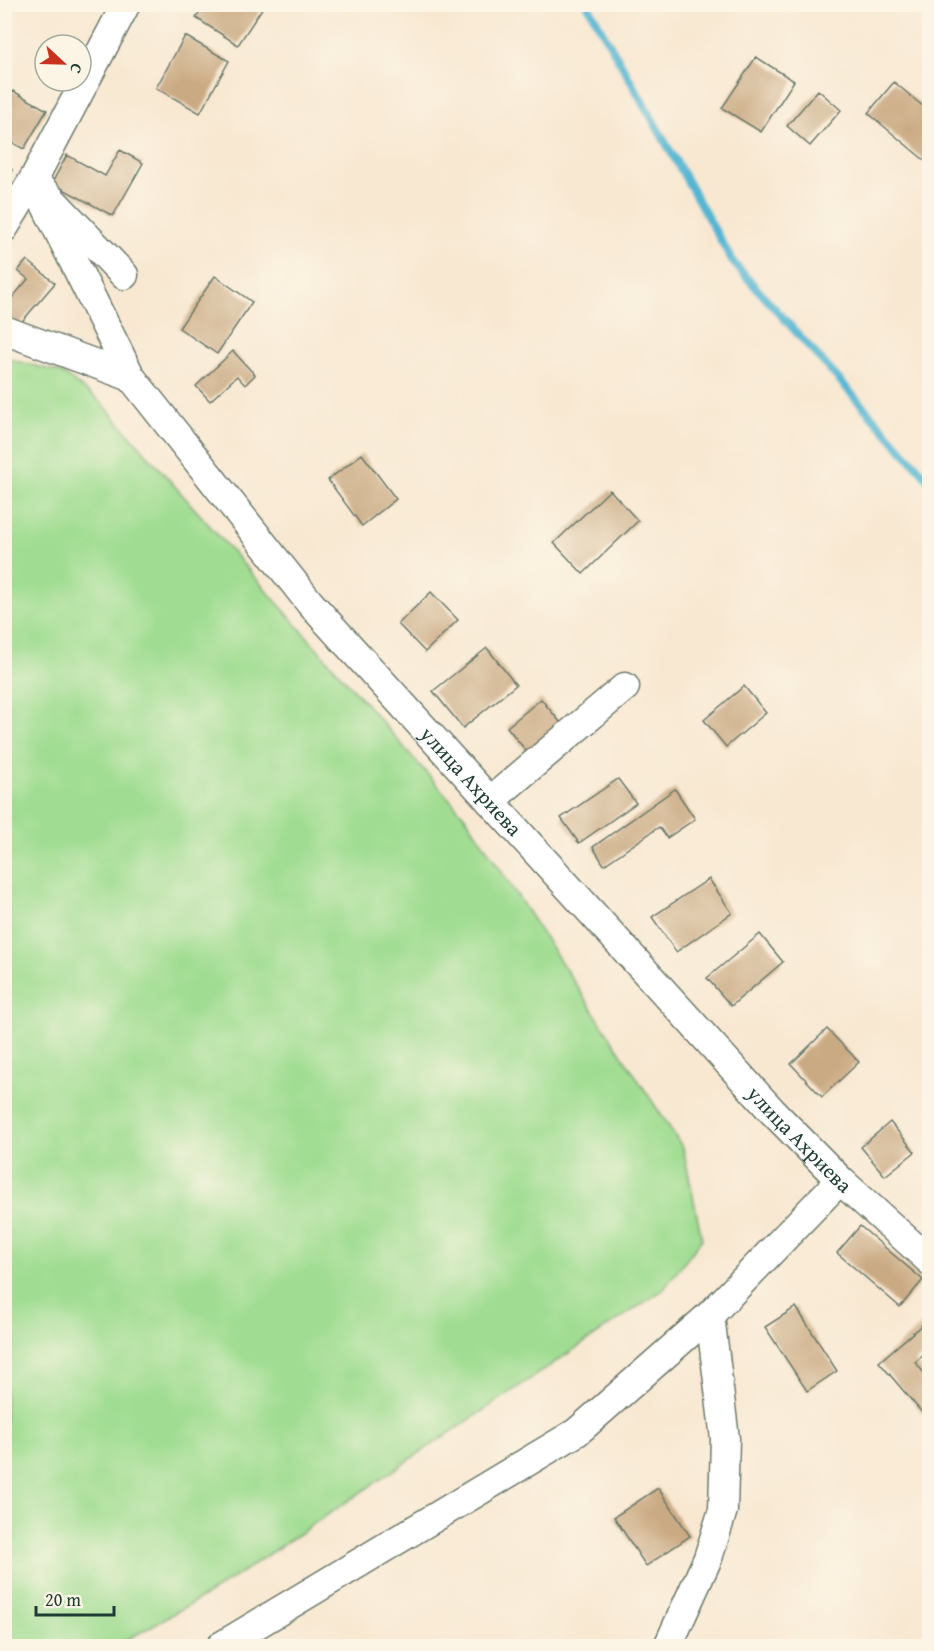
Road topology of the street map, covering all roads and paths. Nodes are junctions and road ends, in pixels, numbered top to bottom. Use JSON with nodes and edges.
{"nodes":[{"id":1,"x":126,"y":4,"type":"edge"},
{"id":2,"x":33,"y":180,"type":"junction"},
{"id":3,"x":4,"y":228,"type":"edge"},
{"id":4,"x":124,"y":275,"type":"dead end"},
{"id":5,"x":4,"y":330,"type":"edge"},
{"id":6,"x":131,"y":377,"type":"junction"},
{"id":7,"x":626,"y":687,"type":"dead end"},
{"id":8,"x":490,"y":801,"type":"junction"},
{"id":9,"x":840,"y":1180,"type":"junction"},
{"id":10,"x":930,"y":1261,"type":"edge"},
{"id":11,"x":710,"y":1315,"type":"junction"},
{"id":12,"x":221,"y":1647,"type":"edge"},
{"id":13,"x":668,"y":1647,"type":"edge"}],
"edges":[{"from":1,"to":2,"type":"street"},
{"from":2,"to":3,"type":"street"},
{"from":2,"to":4,"type":"street"},
{"from":2,"to":6,"type":"street","name":"улица Ахриева"},
{"from":5,"to":6,"type":"street"},
{"from":6,"to":8,"type":"street","name":"улица Ахриева"},
{"from":7,"to":8,"type":"street"},
{"from":8,"to":9,"type":"street","name":"улица Ахриева"},
{"from":9,"to":10,"type":"street","name":"улица Ахриева"},
{"from":9,"to":11,"type":"street"},
{"from":11,"to":12,"type":"street"},
{"from":11,"to":13,"type":"street"}]}
